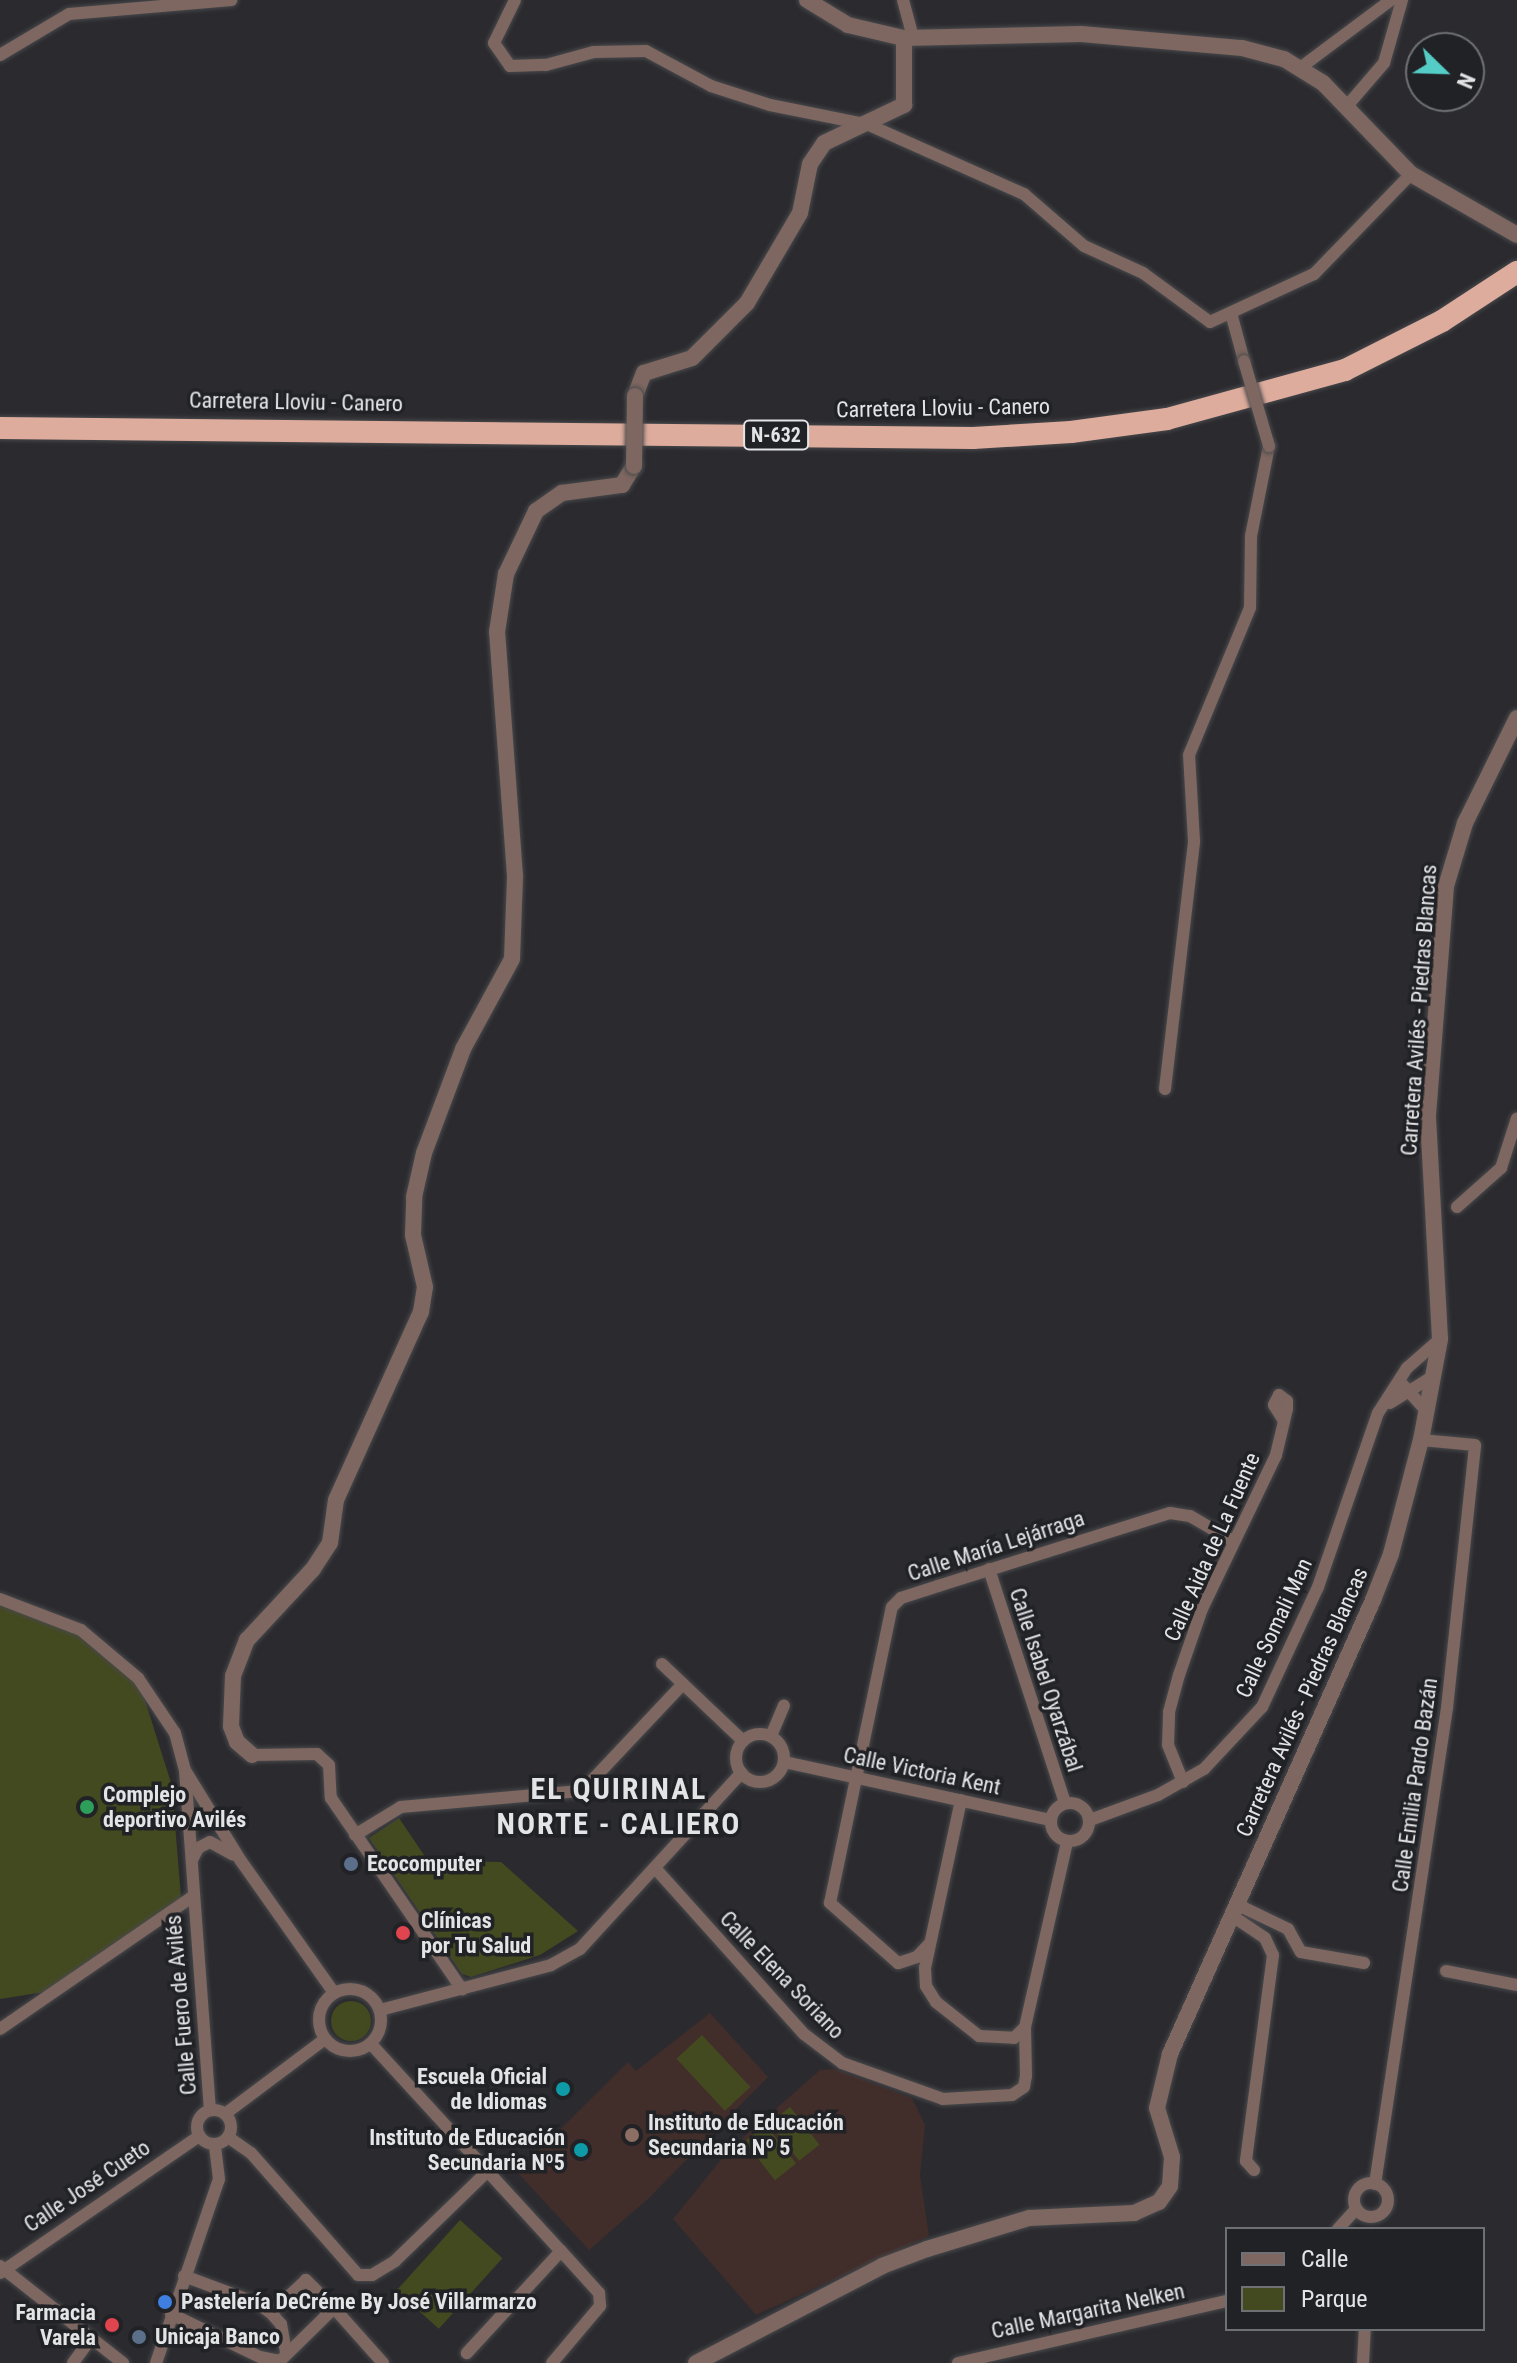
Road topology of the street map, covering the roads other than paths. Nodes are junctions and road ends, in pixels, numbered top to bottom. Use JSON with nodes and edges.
{"nodes":[{"id":1,"x":231,"y":0,"type":"edge"},
{"id":2,"x":515,"y":0,"type":"edge"},
{"id":3,"x":807,"y":0,"type":"edge"},
{"id":4,"x":903,"y":0,"type":"edge"},
{"id":5,"x":1391,"y":0,"type":"edge"},
{"id":6,"x":1402,"y":0,"type":"edge"},
{"id":7,"x":909,"y":38,"type":"junction"},
{"id":8,"x":0,"y":55,"type":"edge"},
{"id":9,"x":1300,"y":68,"type":"junction"},
{"id":10,"x":1347,"y":106,"type":"junction"},
{"id":11,"x":869,"y":125,"type":"junction"},
{"id":12,"x":1411,"y":174,"type":"junction"},
{"id":13,"x":1517,"y":235,"type":"edge"},
{"id":14,"x":1517,"y":272,"type":"edge"},
{"id":15,"x":1231,"y":313,"type":"junction"},
{"id":16,"x":0,"y":428,"type":"edge"},
{"id":17,"x":1517,"y":718,"type":"edge"},
{"id":18,"x":1165,"y":1089,"type":"dead end"},
{"id":19,"x":1517,"y":1118,"type":"edge"},
{"id":20,"x":1457,"y":1207,"type":"dead end"},
{"id":21,"x":1440,"y":1339,"type":"junction"},
{"id":22,"x":1435,"y":1375,"type":"junction"},
{"id":23,"x":1404,"y":1378,"type":"junction"},
{"id":24,"x":1427,"y":1412,"type":"junction"},
{"id":25,"x":1284,"y":1421,"type":"dead end"},
{"id":26,"x":1421,"y":1440,"type":"junction"},
{"id":27,"x":1233,"y":1541,"type":"junction"},
{"id":28,"x":989,"y":1569,"type":"junction"},
{"id":29,"x":0,"y":1599,"type":"edge"},
{"id":30,"x":662,"y":1664,"type":"dead end"},
{"id":31,"x":683,"y":1684,"type":"junction"},
{"id":32,"x":784,"y":1706,"type":"dead end"},
{"id":33,"x":771,"y":1736,"type":"junction"},
{"id":34,"x":743,"y":1741,"type":"junction"},
{"id":35,"x":252,"y":1755,"type":"joint"},
{"id":36,"x":784,"y":1762,"type":"junction"},
{"id":37,"x":185,"y":1770,"type":"junction"},
{"id":38,"x":741,"y":1773,"type":"junction"},
{"id":39,"x":856,"y":1777,"type":"junction"},
{"id":40,"x":1183,"y":1782,"type":"junction"},
{"id":41,"x":961,"y":1800,"type":"junction"},
{"id":42,"x":1065,"y":1803,"type":"junction"},
{"id":43,"x":1051,"y":1820,"type":"junction"},
{"id":44,"x":1090,"y":1820,"type":"junction"},
{"id":45,"x":355,"y":1835,"type":"junction"},
{"id":46,"x":1067,"y":1842,"type":"junction"},
{"id":47,"x":241,"y":1861,"type":"junction"},
{"id":48,"x":191,"y":1863,"type":"junction"},
{"id":49,"x":655,"y":1868,"type":"junction"},
{"id":50,"x":192,"y":1897,"type":"junction"},
{"id":51,"x":1234,"y":1910,"type":"junction"},
{"id":52,"x":930,"y":1943,"type":"junction"},
{"id":53,"x":1364,"y":1963,"type":"dead end"},
{"id":54,"x":1446,"y":1971,"type":"dead end"},
{"id":55,"x":1517,"y":1985,"type":"edge"},
{"id":56,"x":462,"y":1989,"type":"junction"},
{"id":57,"x":334,"y":1993,"type":"junction"},
{"id":58,"x":380,"y":2010,"type":"junction"},
{"id":59,"x":1025,"y":2027,"type":"junction"},
{"id":60,"x":0,"y":2029,"type":"edge"},
{"id":61,"x":325,"y":2039,"type":"junction"},
{"id":62,"x":371,"y":2044,"type":"junction"},
{"id":63,"x":210,"y":2110,"type":"junction"},
{"id":64,"x":225,"y":2114,"type":"junction"},
{"id":65,"x":199,"y":2136,"type":"junction"},
{"id":66,"x":228,"y":2137,"type":"junction"},
{"id":67,"x":215,"y":2144,"type":"junction"},
{"id":68,"x":1254,"y":2170,"type":"dead end"},
{"id":69,"x":488,"y":2171,"type":"junction"},
{"id":70,"x":1375,"y":2184,"type":"junction"},
{"id":71,"x":1356,"y":2209,"type":"junction"},
{"id":72,"x":1371,"y":2223,"type":"edge"},
{"id":73,"x":1340,"y":2227,"type":"edge"},
{"id":74,"x":561,"y":2251,"type":"junction"},
{"id":75,"x":1,"y":2269,"type":"edge"},
{"id":76,"x":184,"y":2276,"type":"junction"},
{"id":77,"x":1225,"y":2301,"type":"edge"},
{"id":78,"x":334,"y":2308,"type":"junction"},
{"id":79,"x":271,"y":2313,"type":"junction"},
{"id":80,"x":171,"y":2314,"type":"junction"},
{"id":81,"x":1365,"y":2331,"type":"edge"},
{"id":82,"x":91,"y":2338,"type":"junction"},
{"id":83,"x":467,"y":2353,"type":"dead end"},
{"id":84,"x":282,"y":2360,"type":"edge"},
{"id":85,"x":974,"y":2360,"type":"edge"},
{"id":86,"x":73,"y":2363,"type":"edge"},
{"id":87,"x":123,"y":2363,"type":"edge"},
{"id":88,"x":156,"y":2363,"type":"edge"},
{"id":89,"x":383,"y":2363,"type":"edge"},
{"id":90,"x":552,"y":2363,"type":"edge"},
{"id":91,"x":696,"y":2363,"type":"edge"},
{"id":92,"x":958,"y":2363,"type":"edge"},
{"id":93,"x":1363,"y":2363,"type":"edge"}],
"edges":[{"from":1,"to":8,"type":"street"},
{"from":2,"to":11,"type":"street"},
{"from":3,"to":7,"type":"street"},
{"from":4,"to":7,"type":"street"},
{"from":5,"to":9,"type":"street"},
{"from":6,"to":10,"type":"street"},
{"from":7,"to":9,"type":"street"},
{"from":7,"to":11,"type":"street"},
{"from":9,"to":10,"type":"street"},
{"from":10,"to":12,"type":"street"},
{"from":11,"to":15,"type":"street"},
{"from":11,"to":35,"type":"street","bridge":true},
{"from":12,"to":13,"type":"street"},
{"from":12,"to":15,"type":"street"},
{"from":14,"to":16,"type":"highway","name":"Carretera Lloviu - Canero","number":"N-632"},
{"from":15,"to":18,"type":"street","bridge":true},
{"from":17,"to":21,"type":"street","name":"Carretera Avilés - Piedras Blancas"},
{"from":19,"to":20,"type":"street"},
{"from":21,"to":22,"type":"street","name":"Carretera Avilés - Piedras Blancas"},
{"from":21,"to":23,"type":"street","name":"Calle Somali Man"},
{"from":22,"to":23,"type":"street"},
{"from":22,"to":23,"type":"street"},
{"from":22,"to":24,"type":"street","name":"Carretera Avilés - Piedras Blancas"},
{"from":23,"to":24,"type":"street"},
{"from":23,"to":40,"type":"street","name":"Calle Somali Man"},
{"from":24,"to":26,"type":"street","name":"Carretera Avilés - Piedras Blancas"},
{"from":25,"to":27,"type":"street","name":"Calle Aida de La Fuente"},
{"from":26,"to":51,"type":"street","name":"Carretera Avilés - Piedras Blancas"},
{"from":26,"to":70,"type":"street","name":"Calle Emilia Pardo Bazán"},
{"from":27,"to":28,"type":"street","name":"Calle María Lejárraga"},
{"from":27,"to":40,"type":"street","name":"Calle Aida de La Fuente"},
{"from":28,"to":39,"type":"street","name":"Calle María Lejárraga"},
{"from":28,"to":42,"type":"street","name":"Calle Isabel Oyarzábal"},
{"from":29,"to":37,"type":"street","name":"Calle Fuero de Avilés"},
{"from":30,"to":31,"type":"street"},
{"from":31,"to":34,"type":"street"},
{"from":31,"to":45,"type":"street"},
{"from":32,"to":33,"type":"street"},
{"from":33,"to":34,"type":"street"},
{"from":33,"to":36,"type":"street"},
{"from":34,"to":38,"type":"street"},
{"from":35,"to":45,"type":"street"},
{"from":36,"to":38,"type":"street"},
{"from":36,"to":39,"type":"street","name":"Calle Victoria Kent"},
{"from":37,"to":47,"type":"street"},
{"from":37,"to":48,"type":"street","name":"Calle Fuero de Avilés"},
{"from":38,"to":49,"type":"street"},
{"from":39,"to":41,"type":"street","name":"Calle Victoria Kent"},
{"from":39,"to":52,"type":"street"},
{"from":40,"to":44,"type":"street","name":"Calle Somali Man"},
{"from":41,"to":43,"type":"street","name":"Calle Victoria Kent"},
{"from":41,"to":52,"type":"street"},
{"from":42,"to":43,"type":"street"},
{"from":42,"to":44,"type":"street"},
{"from":43,"to":46,"type":"street"},
{"from":44,"to":46,"type":"street"},
{"from":45,"to":56,"type":"street"},
{"from":46,"to":59,"type":"street"},
{"from":47,"to":48,"type":"street"},
{"from":47,"to":57,"type":"street"},
{"from":48,"to":50,"type":"street","name":"Calle Fuero de Avilés"},
{"from":49,"to":56,"type":"street"},
{"from":49,"to":59,"type":"street","name":"Calle Elena Soriano"},
{"from":50,"to":60,"type":"street","name":"Calle Fuero de Avilés"},
{"from":50,"to":63,"type":"street","name":"Calle Fuero de Avilés"},
{"from":51,"to":53,"type":"street"},
{"from":51,"to":68,"type":"street"},
{"from":51,"to":91,"type":"street","name":"Carretera Avilés - Piedras Blancas"},
{"from":52,"to":59,"type":"street"},
{"from":54,"to":55,"type":"street"},
{"from":56,"to":58,"type":"street"},
{"from":57,"to":58,"type":"street"},
{"from":57,"to":61,"type":"street"},
{"from":58,"to":62,"type":"street"},
{"from":61,"to":62,"type":"street"},
{"from":61,"to":64,"type":"street"},
{"from":62,"to":69,"type":"street"},
{"from":63,"to":64,"type":"street"},
{"from":63,"to":65,"type":"street"},
{"from":64,"to":66,"type":"street"},
{"from":65,"to":67,"type":"street"},
{"from":65,"to":75,"type":"street","name":"Calle José Cueto"},
{"from":66,"to":67,"type":"street"},
{"from":66,"to":69,"type":"street"},
{"from":67,"to":76,"type":"street"},
{"from":69,"to":74,"type":"street"},
{"from":70,"to":71,"type":"street"},
{"from":70,"to":72,"type":"street"},
{"from":71,"to":72,"type":"street"},
{"from":71,"to":73,"type":"street"},
{"from":74,"to":83,"type":"street"},
{"from":74,"to":90,"type":"street"},
{"from":75,"to":82,"type":"street"},
{"from":76,"to":79,"type":"street"},
{"from":76,"to":80,"type":"street"},
{"from":77,"to":85,"type":"street","name":"Calle Margarita Nelken"},
{"from":78,"to":79,"type":"street"},
{"from":78,"to":84,"type":"street"},
{"from":78,"to":89,"type":"street"},
{"from":79,"to":84,"type":"street"},
{"from":80,"to":84,"type":"street"},
{"from":80,"to":88,"type":"street"},
{"from":81,"to":93,"type":"street"},
{"from":82,"to":86,"type":"street"},
{"from":82,"to":87,"type":"street"},
{"from":85,"to":92,"type":"street","name":"Calle Margarita Nelken"}]}
